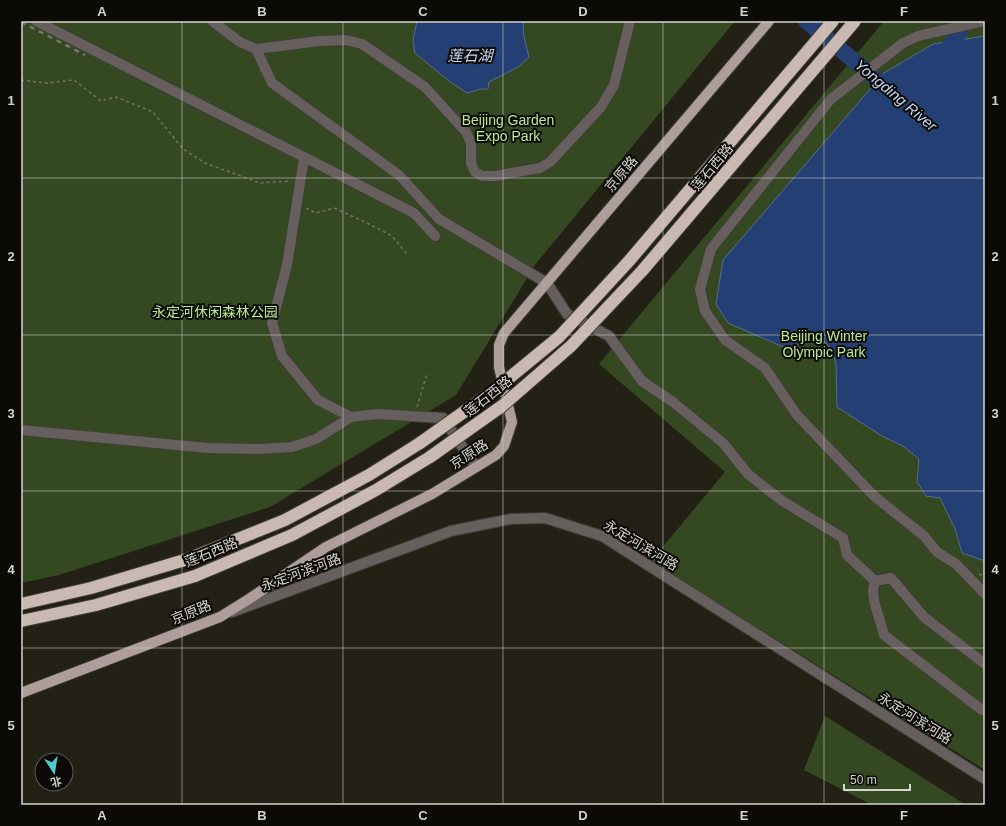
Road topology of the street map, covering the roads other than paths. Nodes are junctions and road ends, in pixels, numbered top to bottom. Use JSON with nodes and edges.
{"nodes":[{"id":1,"x":36,"y":21,"type":"edge"},
{"id":2,"x":212,"y":21,"type":"edge"},
{"id":3,"x":630,"y":21,"type":"edge"},
{"id":4,"x":833,"y":21,"type":"edge"},
{"id":5,"x":855,"y":21,"type":"edge"},
{"id":6,"x":984,"y":21,"type":"edge"},
{"id":7,"x":768,"y":23,"type":"edge"},
{"id":8,"x":256,"y":49,"type":"junction"},
{"id":9,"x":304,"y":158,"type":"junction"},
{"id":10,"x":435,"y":236,"type":"dead end"},
{"id":11,"x":547,"y":283,"type":"junction"},
{"id":12,"x":351,"y":417,"type":"junction"},
{"id":13,"x":21,"y":430,"type":"edge"},
{"id":14,"x":476,"y":467,"type":"junction"},
{"id":15,"x":875,"y":580,"type":"junction"},
{"id":16,"x":985,"y":594,"type":"edge"},
{"id":17,"x":21,"y":604,"type":"edge"},
{"id":18,"x":220,"y":617,"type":"junction"},
{"id":19,"x":21,"y":621,"type":"edge"},
{"id":20,"x":985,"y":664,"type":"edge"},
{"id":21,"x":21,"y":693,"type":"edge"},
{"id":22,"x":982,"y":710,"type":"dead end"},
{"id":23,"x":985,"y":779,"type":"edge"}],
"edges":[{"from":1,"to":9,"type":"street"},
{"from":2,"to":8,"type":"street"},
{"from":3,"to":8,"type":"street"},
{"from":4,"to":17,"type":"highway","name":"莲石西路","bridge":true},
{"from":5,"to":19,"type":"highway","name":"莲石西路","bridge":true},
{"from":6,"to":16,"type":"street"},
{"from":7,"to":11,"type":"main road","name":"京原路"},
{"from":8,"to":11,"type":"street"},
{"from":9,"to":10,"type":"street"},
{"from":9,"to":12,"type":"street"},
{"from":11,"to":14,"type":"main road","name":"京原路"},
{"from":11,"to":15,"type":"street"},
{"from":12,"to":13,"type":"street"},
{"from":12,"to":14,"type":"street"},
{"from":14,"to":18,"type":"main road","name":"京原路"},
{"from":15,"to":20,"type":"street"},
{"from":15,"to":22,"type":"street"},
{"from":18,"to":21,"type":"main road","name":"京原路"},
{"from":18,"to":23,"type":"street","name":"永定河滨河路"}]}
